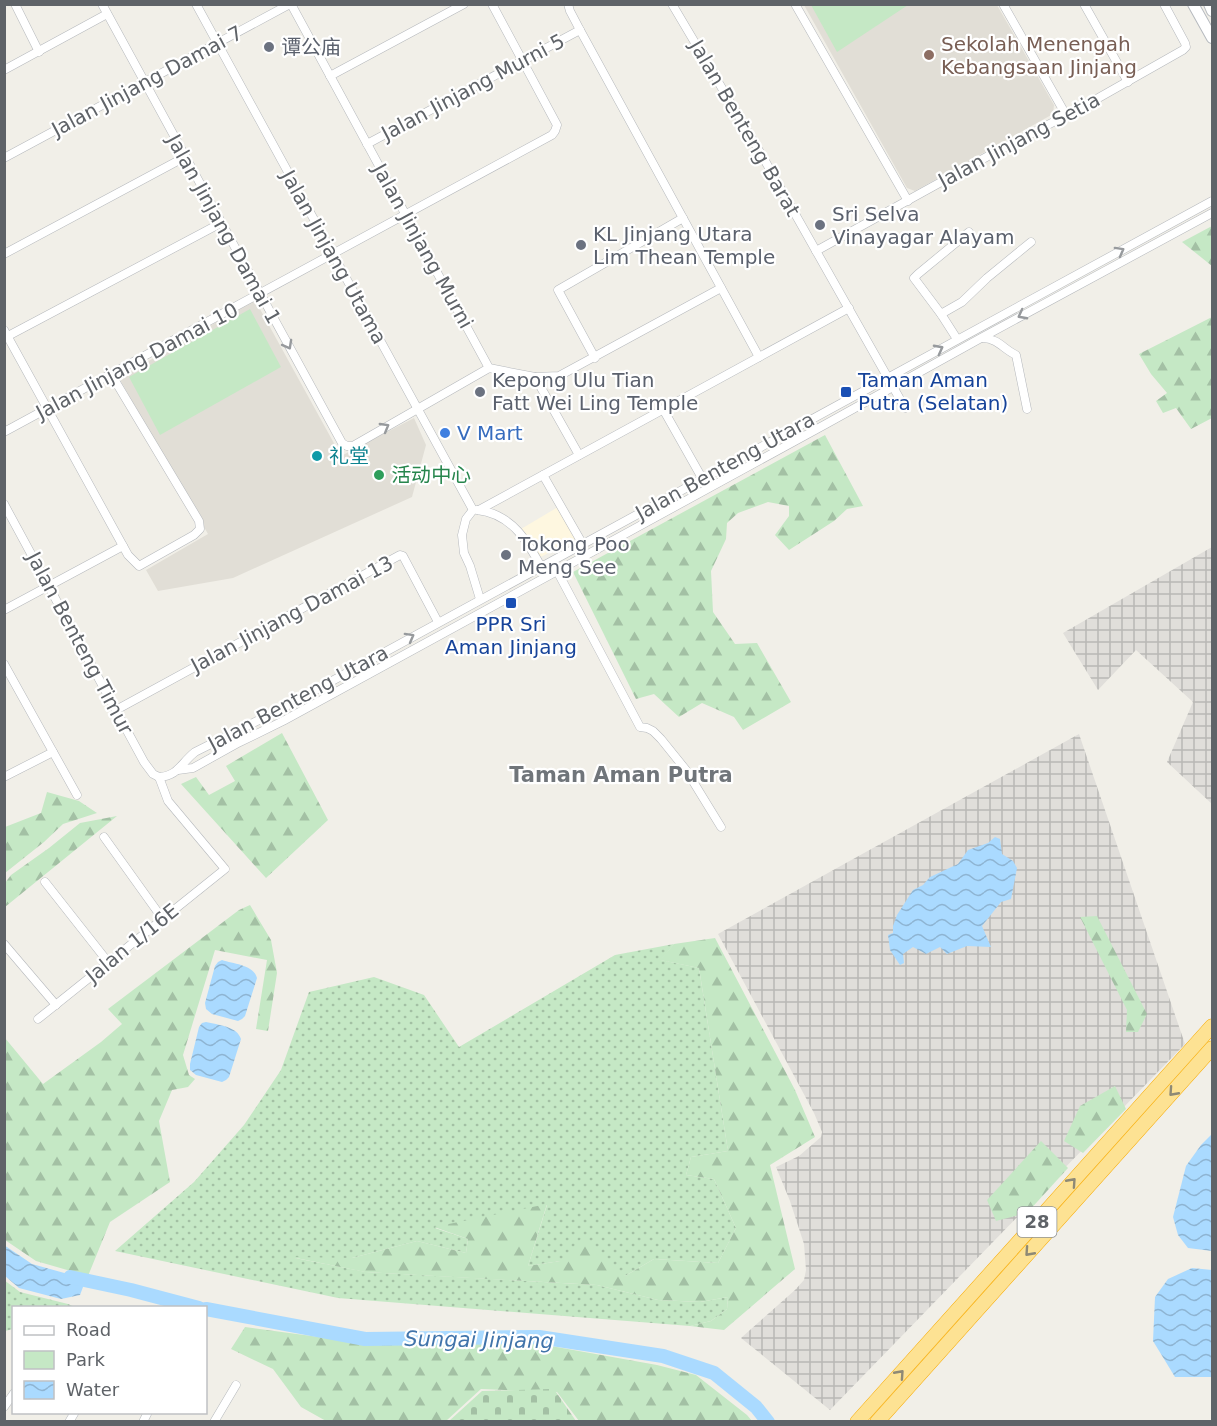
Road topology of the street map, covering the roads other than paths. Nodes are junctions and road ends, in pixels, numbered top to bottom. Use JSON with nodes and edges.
{"nodes":[{"id":1,"x":15,"y":4,"type":"edge"},
{"id":2,"x":102,"y":4,"type":"edge"},
{"id":3,"x":196,"y":4,"type":"edge"},
{"id":4,"x":290,"y":4,"type":"edge"},
{"id":5,"x":464,"y":4,"type":"edge"},
{"id":6,"x":492,"y":4,"type":"edge"},
{"id":7,"x":568,"y":4,"type":"edge"},
{"id":8,"x":672,"y":4,"type":"edge"},
{"id":9,"x":795,"y":4,"type":"edge"},
{"id":10,"x":1003,"y":4,"type":"edge"},
{"id":11,"x":1084,"y":4,"type":"edge"},
{"id":12,"x":1164,"y":4,"type":"edge"},
{"id":13,"x":1193,"y":4,"type":"edge"},
{"id":14,"x":1209,"y":4,"type":"edge"},
{"id":15,"x":1212,"y":11,"type":"edge"},
{"id":16,"x":107,"y":14,"type":"junction"},
{"id":17,"x":580,"y":30,"type":"junction"},
{"id":18,"x":1212,"y":38,"type":"edge"},
{"id":19,"x":217,"y":44,"type":"junction"},
{"id":20,"x":39,"y":52,"type":"junction"},
{"id":21,"x":522,"y":61,"type":"junction"},
{"id":22,"x":4,"y":70,"type":"edge"},
{"id":23,"x":330,"y":76,"type":"junction"},
{"id":24,"x":145,"y":82,"type":"junction"},
{"id":25,"x":1128,"y":82,"type":"junction"},
{"id":26,"x":1066,"y":115,"type":"junction"},
{"id":27,"x":368,"y":144,"type":"junction"},
{"id":28,"x":4,"y":158,"type":"edge"},
{"id":29,"x":185,"y":158,"type":"junction"},
{"id":30,"x":908,"y":201,"type":"junction"},
{"id":31,"x":1212,"y":201,"type":"edge"},
{"id":32,"x":1212,"y":213,"type":"edge"},
{"id":33,"x":406,"y":215,"type":"junction"},
{"id":34,"x":683,"y":218,"type":"junction"},
{"id":35,"x":221,"y":223,"type":"junction"},
{"id":36,"x":969,"y":232,"type":"dead end"},
{"id":37,"x":1031,"y":242,"type":"dead end"},
{"id":38,"x":816,"y":251,"type":"junction"},
{"id":39,"x":4,"y":254,"type":"edge"},
{"id":40,"x":332,"y":255,"type":"junction"},
{"id":41,"x":721,"y":288,"type":"junction"},
{"id":42,"x":260,"y":294,"type":"junction"},
{"id":43,"x":849,"y":308,"type":"junction"},
{"id":44,"x":941,"y":314,"type":"junction"},
{"id":45,"x":6,"y":333,"type":"edge"},
{"id":46,"x":981,"y":338,"type":"junction"},
{"id":47,"x":957,"y":339,"type":"junction"},
{"id":48,"x":759,"y":357,"type":"junction"},
{"id":49,"x":595,"y":358,"type":"junction"},
{"id":50,"x":489,"y":368,"type":"junction"},
{"id":51,"x":111,"y":374,"type":"junction"},
{"id":52,"x":535,"y":377,"type":"junction"},
{"id":53,"x":888,"y":377,"type":"junction"},
{"id":54,"x":893,"y":387,"type":"junction"},
{"id":55,"x":905,"y":408,"type":"dead end"},
{"id":56,"x":47,"y":409,"type":"junction"},
{"id":57,"x":417,"y":409,"type":"junction"},
{"id":58,"x":1027,"y":409,"type":"dead end"},
{"id":59,"x":663,"y":410,"type":"junction"},
{"id":60,"x":820,"y":414,"type":"junction"},
{"id":61,"x":826,"y":424,"type":"junction"},
{"id":62,"x":4,"y":432,"type":"edge"},
{"id":63,"x":579,"y":455,"type":"junction"},
{"id":64,"x":543,"y":475,"type":"junction"},
{"id":65,"x":702,"y":478,"type":"junction"},
{"id":66,"x":4,"y":504,"type":"edge"},
{"id":67,"x":476,"y":510,"type":"junction"},
{"id":68,"x":582,"y":543,"type":"junction"},
{"id":69,"x":123,"y":546,"type":"junction"},
{"id":70,"x":552,"y":560,"type":"junction"},
{"id":71,"x":541,"y":566,"type":"junction"},
{"id":72,"x":557,"y":570,"type":"junction"},
{"id":73,"x":546,"y":576,"type":"junction"},
{"id":74,"x":49,"y":586,"type":"junction"},
{"id":75,"x":480,"y":599,"type":"junction"},
{"id":76,"x":4,"y":610,"type":"edge"},
{"id":77,"x":438,"y":622,"type":"junction"},
{"id":78,"x":4,"y":664,"type":"edge"},
{"id":79,"x":116,"y":710,"type":"junction"},
{"id":80,"x":53,"y":752,"type":"junction"},
{"id":81,"x":178,"y":770,"type":"junction"},
{"id":82,"x":4,"y":777,"type":"edge"},
{"id":83,"x":159,"y":777,"type":"junction"},
{"id":84,"x":77,"y":795,"type":"dead end"},
{"id":85,"x":721,"y":827,"type":"dead end"},
{"id":86,"x":104,"y":837,"type":"dead end"},
{"id":87,"x":225,"y":869,"type":"joint"},
{"id":88,"x":45,"y":882,"type":"dead end"},
{"id":89,"x":162,"y":918,"type":"junction"},
{"id":90,"x":4,"y":944,"type":"edge"},
{"id":91,"x":108,"y":962,"type":"junction"},
{"id":92,"x":56,"y":1005,"type":"junction"},
{"id":93,"x":38,"y":1018,"type":"dead end"},
{"id":94,"x":1212,"y":1026,"type":"edge"},
{"id":95,"x":1212,"y":1048,"type":"edge"},
{"id":96,"x":236,"y":1385,"type":"dead end"},
{"id":97,"x":859,"y":1420,"type":"edge"},
{"id":98,"x":214,"y":1422,"type":"edge"},
{"id":99,"x":877,"y":1422,"type":"edge"}],
"edges":[{"from":1,"to":20,"type":"street"},
{"from":2,"to":16,"type":"street","name":"Jalan Jinjang Damai 1"},
{"from":3,"to":19,"type":"street","name":"Jalan Jinjang Utama"},
{"from":4,"to":19,"type":"street","name":"Jalan Jinjang Damai 7"},
{"from":4,"to":23,"type":"street","name":"Jalan Jinjang Murni"},
{"from":5,"to":23,"type":"street"},
{"from":6,"to":21,"type":"street"},
{"from":7,"to":17,"type":"street"},
{"from":8,"to":38,"type":"street","name":"Jalan Benteng Barat"},
{"from":9,"to":30,"type":"street"},
{"from":10,"to":26,"type":"street"},
{"from":11,"to":25,"type":"street"},
{"from":12,"to":25,"type":"street","name":"Jalan Jinjang Setia"},
{"from":13,"to":18,"type":"street"},
{"from":14,"to":15,"type":"street"},
{"from":16,"to":20,"type":"street"},
{"from":16,"to":24,"type":"street","name":"Jalan Jinjang Damai 1"},
{"from":17,"to":21,"type":"street","name":"Jalan Jinjang Murni 5"},
{"from":17,"to":34,"type":"street"},
{"from":19,"to":24,"type":"street","name":"Jalan Jinjang Damai 7"},
{"from":19,"to":40,"type":"street","name":"Jalan Jinjang Utama"},
{"from":20,"to":22,"type":"street"},
{"from":21,"to":27,"type":"street","name":"Jalan Jinjang Murni 5"},
{"from":21,"to":33,"type":"street","name":"Jalan Jinjang Damai 10"},
{"from":23,"to":27,"type":"street","name":"Jalan Jinjang Murni"},
{"from":24,"to":28,"type":"street","name":"Jalan Jinjang Damai 7"},
{"from":24,"to":29,"type":"street","name":"Jalan Jinjang Damai 1"},
{"from":25,"to":26,"type":"street","name":"Jalan Jinjang Setia"},
{"from":26,"to":30,"type":"street","name":"Jalan Jinjang Setia"},
{"from":27,"to":33,"type":"street","name":"Jalan Jinjang Murni"},
{"from":29,"to":35,"type":"street","name":"Jalan Jinjang Damai 1"},
{"from":29,"to":39,"type":"street"},
{"from":30,"to":38,"type":"street","name":"Jalan Jinjang Setia"},
{"from":47,"to":31,"type":"street","name":"Jalan Benteng Utara","one_way":true},
{"from":32,"to":46,"type":"street","name":"Jalan Benteng Utara","one_way":true},
{"from":33,"to":40,"type":"street","name":"Jalan Jinjang Damai 10"},
{"from":33,"to":50,"type":"street","name":"Jalan Jinjang Murni"},
{"from":34,"to":41,"type":"street"},
{"from":34,"to":49,"type":"street"},
{"from":35,"to":42,"type":"street","name":"Jalan Jinjang Damai 1"},
{"from":35,"to":45,"type":"street"},
{"from":36,"to":44,"type":"street"},
{"from":37,"to":44,"type":"street"},
{"from":38,"to":43,"type":"street","name":"Jalan Benteng Barat"},
{"from":40,"to":42,"type":"street","name":"Jalan Jinjang Damai 10"},
{"from":40,"to":57,"type":"street","name":"Jalan Jinjang Utama"},
{"from":41,"to":48,"type":"street"},
{"from":41,"to":49,"type":"street"},
{"from":42,"to":51,"type":"street","name":"Jalan Jinjang Damai 10"},
{"from":42,"to":57,"type":"street","name":"Jalan Jinjang Damai 1","one_way":true},
{"from":43,"to":48,"type":"street"},
{"from":43,"to":53,"type":"street","name":"Jalan Benteng Barat"},
{"from":44,"to":47,"type":"street"},
{"from":45,"to":56,"type":"street"},
{"from":46,"to":54,"type":"street","name":"Jalan Benteng Utara"},
{"from":46,"to":58,"type":"street"},
{"from":53,"to":47,"type":"street","name":"Jalan Benteng Utara","one_way":true},
{"from":48,"to":59,"type":"street"},
{"from":49,"to":52,"type":"street"},
{"from":50,"to":52,"type":"street"},
{"from":50,"to":57,"type":"street"},
{"from":51,"to":56,"type":"street","name":"Jalan Jinjang Damai 10"},
{"from":51,"to":69,"type":"street"},
{"from":52,"to":63,"type":"street"},
{"from":53,"to":54,"type":"street","name":"Jalan Benteng Barat"},
{"from":53,"to":60,"type":"street","name":"Jalan Benteng Utara"},
{"from":54,"to":55,"type":"street","name":"Jalan Benteng Barat"},
{"from":54,"to":61,"type":"street","name":"Jalan Benteng Utara"},
{"from":56,"to":62,"type":"street","name":"Jalan Jinjang Damai 10"},
{"from":56,"to":69,"type":"street"},
{"from":57,"to":67,"type":"street","name":"Jalan Jinjang Utama"},
{"from":59,"to":63,"type":"street"},
{"from":59,"to":65,"type":"street"},
{"from":60,"to":61,"type":"street"},
{"from":60,"to":65,"type":"street","name":"Jalan Benteng Utara"},
{"from":61,"to":72,"type":"street","name":"Jalan Benteng Utara"},
{"from":63,"to":64,"type":"street"},
{"from":64,"to":67,"type":"street"},
{"from":64,"to":68,"type":"street"},
{"from":65,"to":68,"type":"street","name":"Jalan Benteng Utara"},
{"from":66,"to":74,"type":"street","name":"Jalan Benteng Timur"},
{"from":67,"to":71,"type":"street"},
{"from":67,"to":75,"type":"street"},
{"from":68,"to":70,"type":"street","name":"Jalan Benteng Utara"},
{"from":69,"to":74,"type":"street"},
{"from":70,"to":71,"type":"street","name":"Jalan Benteng Utara"},
{"from":70,"to":72,"type":"street"},
{"from":71,"to":73,"type":"street"},
{"from":71,"to":75,"type":"street","name":"Jalan Benteng Utara"},
{"from":72,"to":73,"type":"street","name":"Jalan Benteng Utara"},
{"from":72,"to":85,"type":"street"},
{"from":73,"to":81,"type":"street","name":"Jalan Benteng Utara"},
{"from":74,"to":76,"type":"street"},
{"from":74,"to":79,"type":"street","name":"Jalan Benteng Timur"},
{"from":75,"to":77,"type":"street","name":"Jalan Benteng Utara"},
{"from":77,"to":79,"type":"street","name":"Jalan Jinjang Damai 13"},
{"from":81,"to":77,"type":"street","name":"Jalan Benteng Utara","one_way":true},
{"from":78,"to":80,"type":"street"},
{"from":79,"to":83,"type":"street","name":"Jalan Benteng Timur"},
{"from":80,"to":82,"type":"street"},
{"from":80,"to":84,"type":"street"},
{"from":81,"to":83,"type":"street","name":"Jalan Benteng Utara"},
{"from":83,"to":87,"type":"street","name":"Jalan Benteng Timur"},
{"from":86,"to":89,"type":"street"},
{"from":87,"to":89,"type":"street","name":"Jalan 1/16E"},
{"from":88,"to":91,"type":"street"},
{"from":89,"to":91,"type":"street","name":"Jalan 1/16E"},
{"from":90,"to":92,"type":"street"},
{"from":91,"to":92,"type":"street","name":"Jalan 1/16E"},
{"from":92,"to":93,"type":"street","name":"Jalan 1/16E"},
{"from":97,"to":94,"type":"highway","number":"28","one_way":true},
{"from":95,"to":99,"type":"highway","number":"28","one_way":true},
{"from":96,"to":98,"type":"street"}]}
